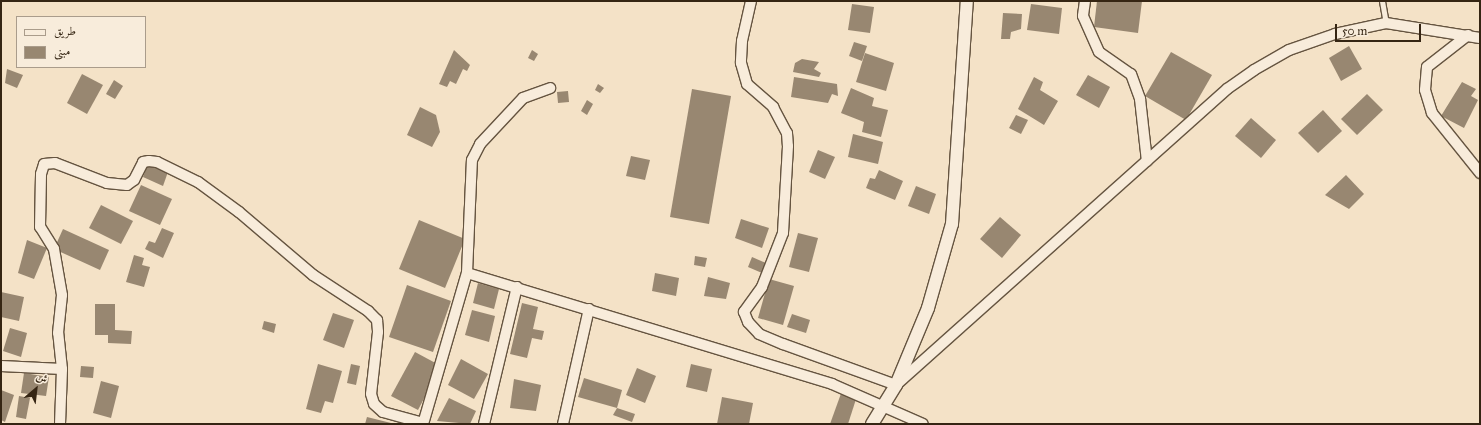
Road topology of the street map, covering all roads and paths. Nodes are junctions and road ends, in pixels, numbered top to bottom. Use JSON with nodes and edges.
{"nodes":[{"id":1,"x":751,"y":1,"type":"edge"},
{"id":2,"x":967,"y":1,"type":"edge"},
{"id":3,"x":1085,"y":1,"type":"edge"},
{"id":4,"x":1382,"y":1,"type":"edge"},
{"id":5,"x":1386,"y":23,"type":"junction"},
{"id":6,"x":1468,"y":35,"type":"junction"},
{"id":7,"x":1480,"y":38,"type":"edge"},
{"id":8,"x":550,"y":88,"type":"dead end"},
{"id":9,"x":1147,"y":161,"type":"junction"},
{"id":10,"x":1480,"y":173,"type":"edge"},
{"id":11,"x":467,"y":274,"type":"junction"},
{"id":12,"x":517,"y":286,"type":"junction"},
{"id":13,"x":589,"y":309,"type":"junction"},
{"id":14,"x":1,"y":366,"type":"edge"},
{"id":15,"x":62,"y":368,"type":"junction"},
{"id":16,"x":896,"y":385,"type":"junction"},
{"id":17,"x":884,"y":404,"type":"junction"},
{"id":18,"x":60,"y":424,"type":"edge"},
{"id":19,"x":423,"y":424,"type":"edge"},
{"id":20,"x":484,"y":424,"type":"edge"},
{"id":21,"x":563,"y":424,"type":"edge"},
{"id":22,"x":872,"y":424,"type":"edge"},
{"id":23,"x":923,"y":424,"type":"edge"}],
"edges":[{"from":1,"to":16,"type":"street"},
{"from":2,"to":16,"type":"street"},
{"from":3,"to":9,"type":"street"},
{"from":4,"to":5,"type":"lane"},
{"from":5,"to":6,"type":"street"},
{"from":5,"to":9,"type":"street"},
{"from":6,"to":7,"type":"street"},
{"from":6,"to":10,"type":"street"},
{"from":8,"to":11,"type":"street"},
{"from":9,"to":16,"type":"street"},
{"from":11,"to":12,"type":"street"},
{"from":11,"to":19,"type":"street"},
{"from":12,"to":13,"type":"street"},
{"from":12,"to":20,"type":"street"},
{"from":13,"to":17,"type":"street"},
{"from":13,"to":21,"type":"street"},
{"from":14,"to":15,"type":"street"},
{"from":15,"to":18,"type":"street"},
{"from":15,"to":19,"type":"street"},
{"from":16,"to":17,"type":"street"},
{"from":17,"to":22,"type":"street"},
{"from":17,"to":23,"type":"street"}]}
